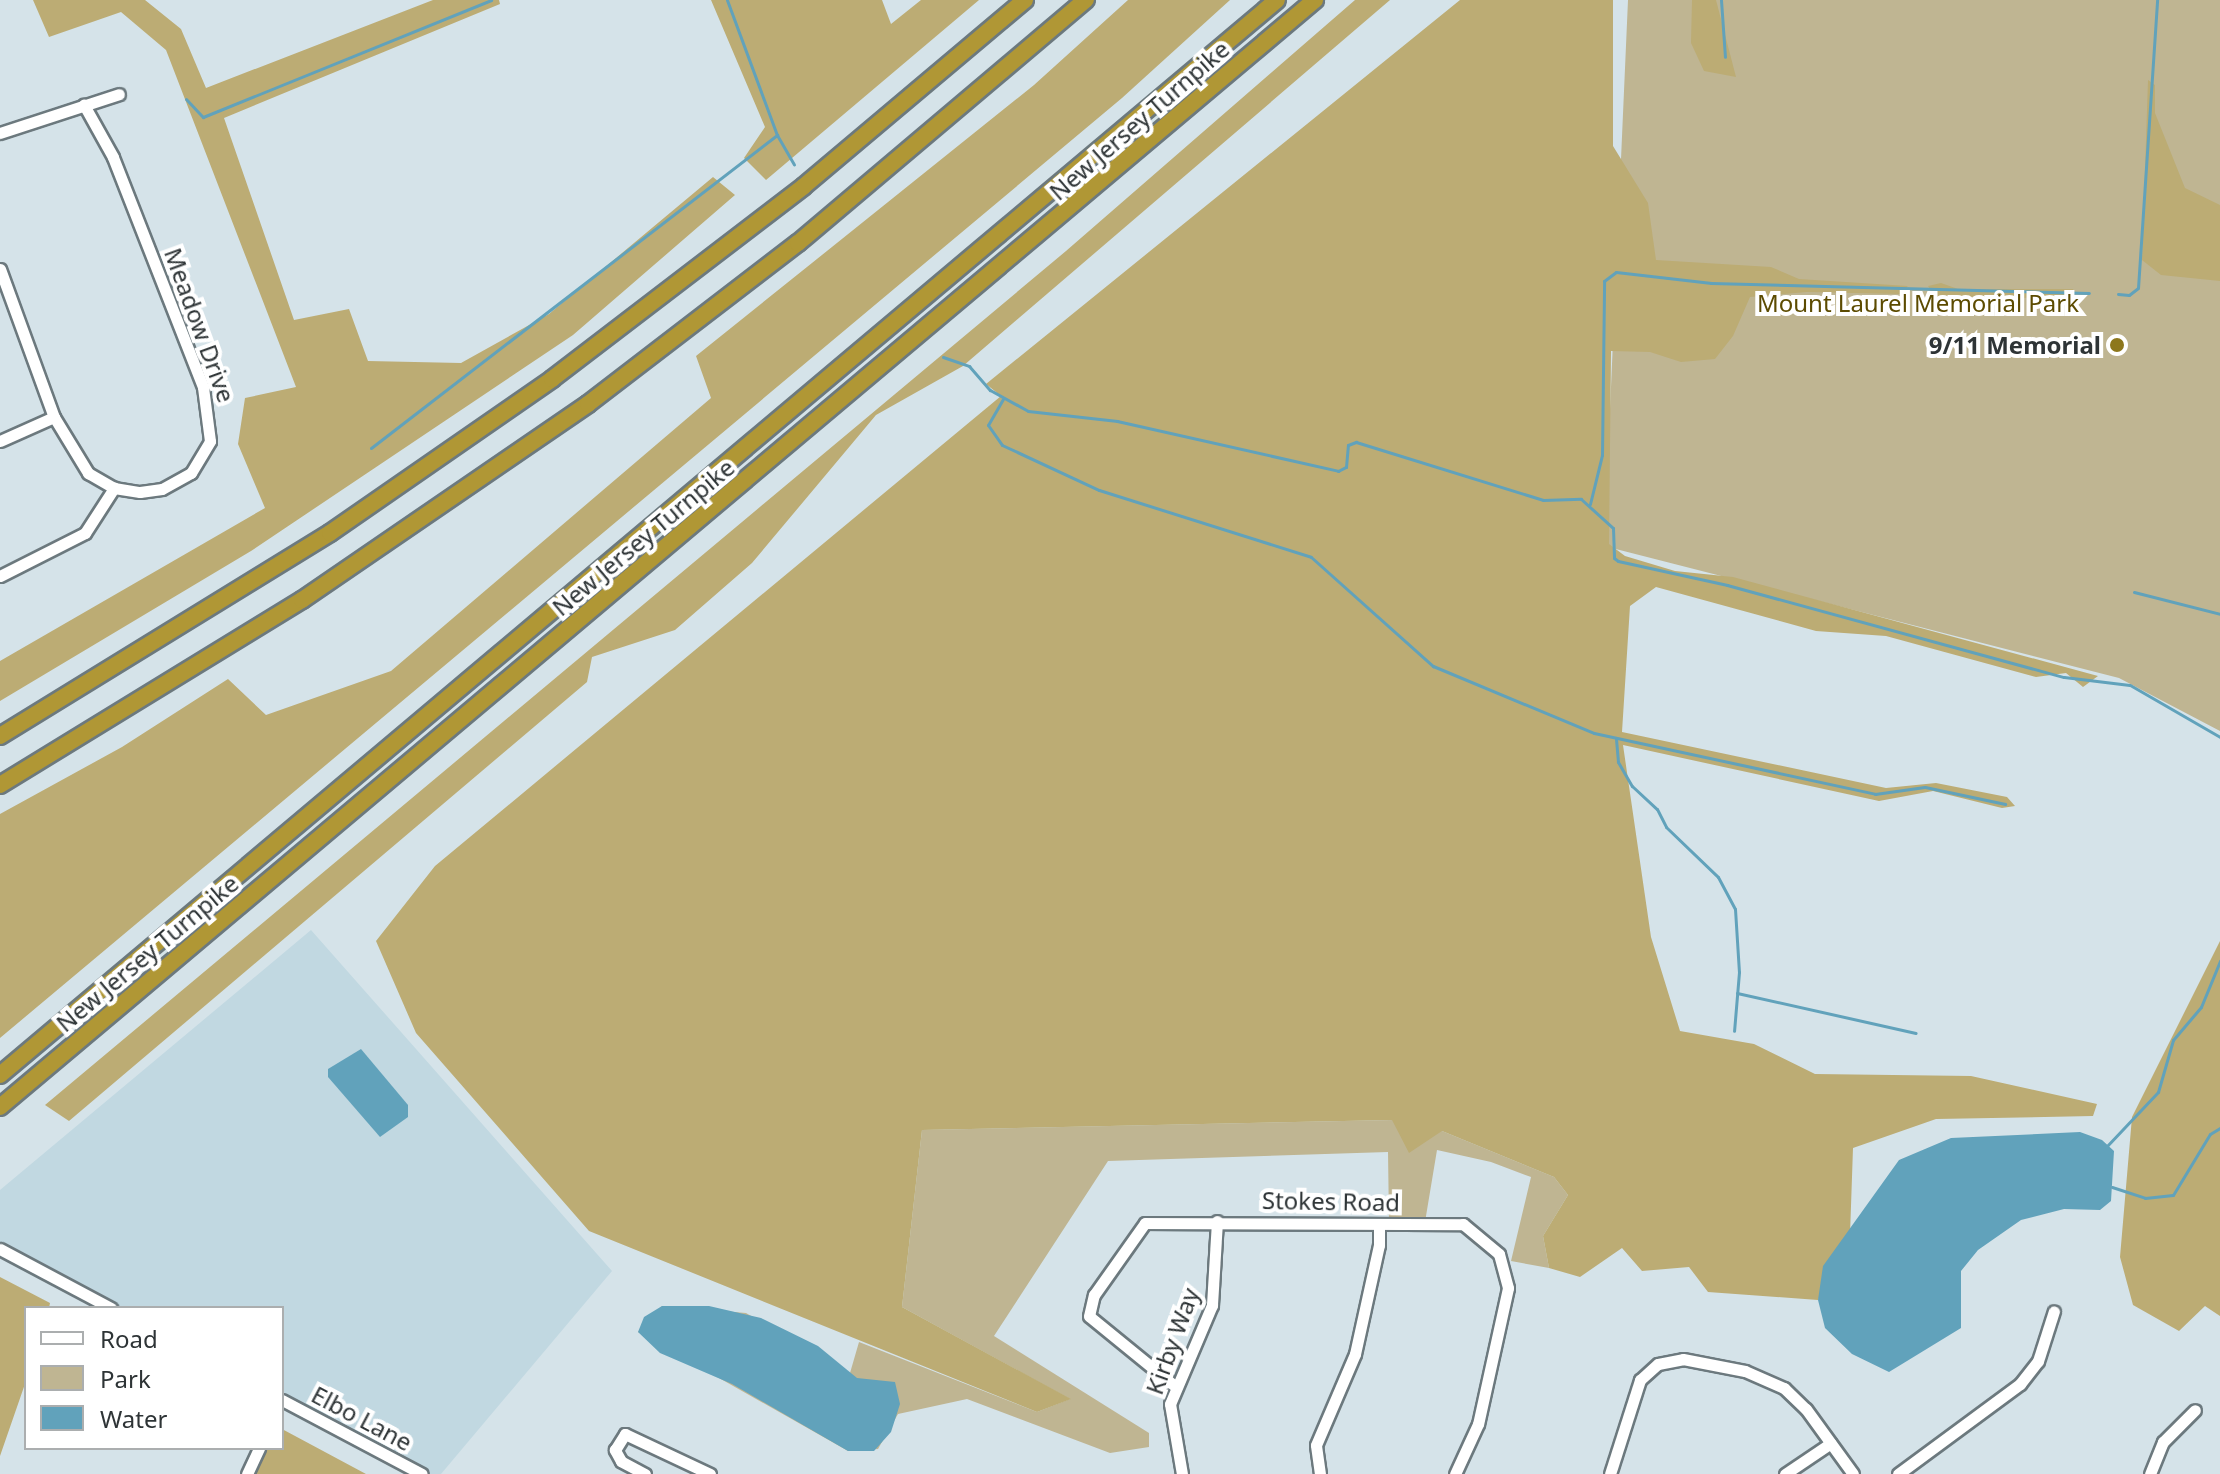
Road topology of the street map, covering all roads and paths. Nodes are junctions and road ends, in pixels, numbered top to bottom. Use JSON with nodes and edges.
{"nodes":[{"id":1,"x":1025,"y":0,"type":"edge"},
{"id":2,"x":1086,"y":0,"type":"edge"},
{"id":3,"x":1277,"y":0,"type":"edge"},
{"id":4,"x":1315,"y":0,"type":"edge"},
{"id":5,"x":119,"y":94,"type":"dead end"},
{"id":6,"x":84,"y":105,"type":"junction"},
{"id":7,"x":0,"y":133,"type":"edge"},
{"id":8,"x":0,"y":269,"type":"edge"},
{"id":9,"x":54,"y":417,"type":"junction"},
{"id":10,"x":0,"y":441,"type":"edge"},
{"id":11,"x":114,"y":488,"type":"junction"},
{"id":12,"x":0,"y":576,"type":"edge"},
{"id":13,"x":0,"y":736,"type":"edge"},
{"id":14,"x":0,"y":785,"type":"edge"},
{"id":15,"x":0,"y":1075,"type":"edge"},
{"id":16,"x":0,"y":1107,"type":"edge"},
{"id":17,"x":1217,"y":1221,"type":"junction"},
{"id":18,"x":1379,"y":1225,"type":"junction"},
{"id":19,"x":0,"y":1249,"type":"edge"},
{"id":20,"x":107,"y":1306,"type":"edge"},
{"id":21,"x":2054,"y":1311,"type":"dead end"},
{"id":22,"x":1176,"y":1387,"type":"junction"},
{"id":23,"x":284,"y":1401,"type":"edge"},
{"id":24,"x":2195,"y":1410,"type":"dead end"},
{"id":25,"x":1831,"y":1443,"type":"junction"},
{"id":26,"x":258,"y":1450,"type":"edge"},
{"id":27,"x":247,"y":1474,"type":"edge"},
{"id":28,"x":422,"y":1474,"type":"edge"},
{"id":29,"x":645,"y":1474,"type":"edge"},
{"id":30,"x":710,"y":1474,"type":"edge"},
{"id":31,"x":1182,"y":1474,"type":"edge"},
{"id":32,"x":1320,"y":1474,"type":"edge"},
{"id":33,"x":1455,"y":1474,"type":"edge"},
{"id":34,"x":1610,"y":1474,"type":"edge"},
{"id":35,"x":1785,"y":1474,"type":"edge"},
{"id":36,"x":1853,"y":1474,"type":"edge"},
{"id":37,"x":1898,"y":1474,"type":"edge"},
{"id":38,"x":2150,"y":1474,"type":"edge"}],
"edges":[{"from":1,"to":13,"type":"highway"},
{"from":2,"to":14,"type":"highway"},
{"from":3,"to":15,"type":"highway","name":"New Jersey Turnpike"},
{"from":4,"to":16,"type":"highway","name":"New Jersey Turnpike"},
{"from":5,"to":6,"type":"street"},
{"from":6,"to":7,"type":"street"},
{"from":6,"to":11,"type":"street","name":"Meadow Drive"},
{"from":8,"to":9,"type":"street"},
{"from":9,"to":10,"type":"street"},
{"from":9,"to":11,"type":"street"},
{"from":11,"to":12,"type":"street"},
{"from":17,"to":18,"type":"street","name":"Stokes Road"},
{"from":17,"to":22,"type":"street","name":"Kirby Way"},
{"from":17,"to":22,"type":"street","name":"Stokes Road"},
{"from":18,"to":32,"type":"street"},
{"from":18,"to":33,"type":"street","name":"Stokes Road"},
{"from":19,"to":20,"type":"street"},
{"from":21,"to":37,"type":"street"},
{"from":22,"to":31,"type":"street","name":"Kirby Way"},
{"from":23,"to":28,"type":"street","name":"Elbo Lane"},
{"from":24,"to":38,"type":"street"},
{"from":25,"to":34,"type":"street"},
{"from":25,"to":35,"type":"street"},
{"from":25,"to":36,"type":"street"},
{"from":26,"to":27,"type":"street"},
{"from":29,"to":30,"type":"street"}]}
